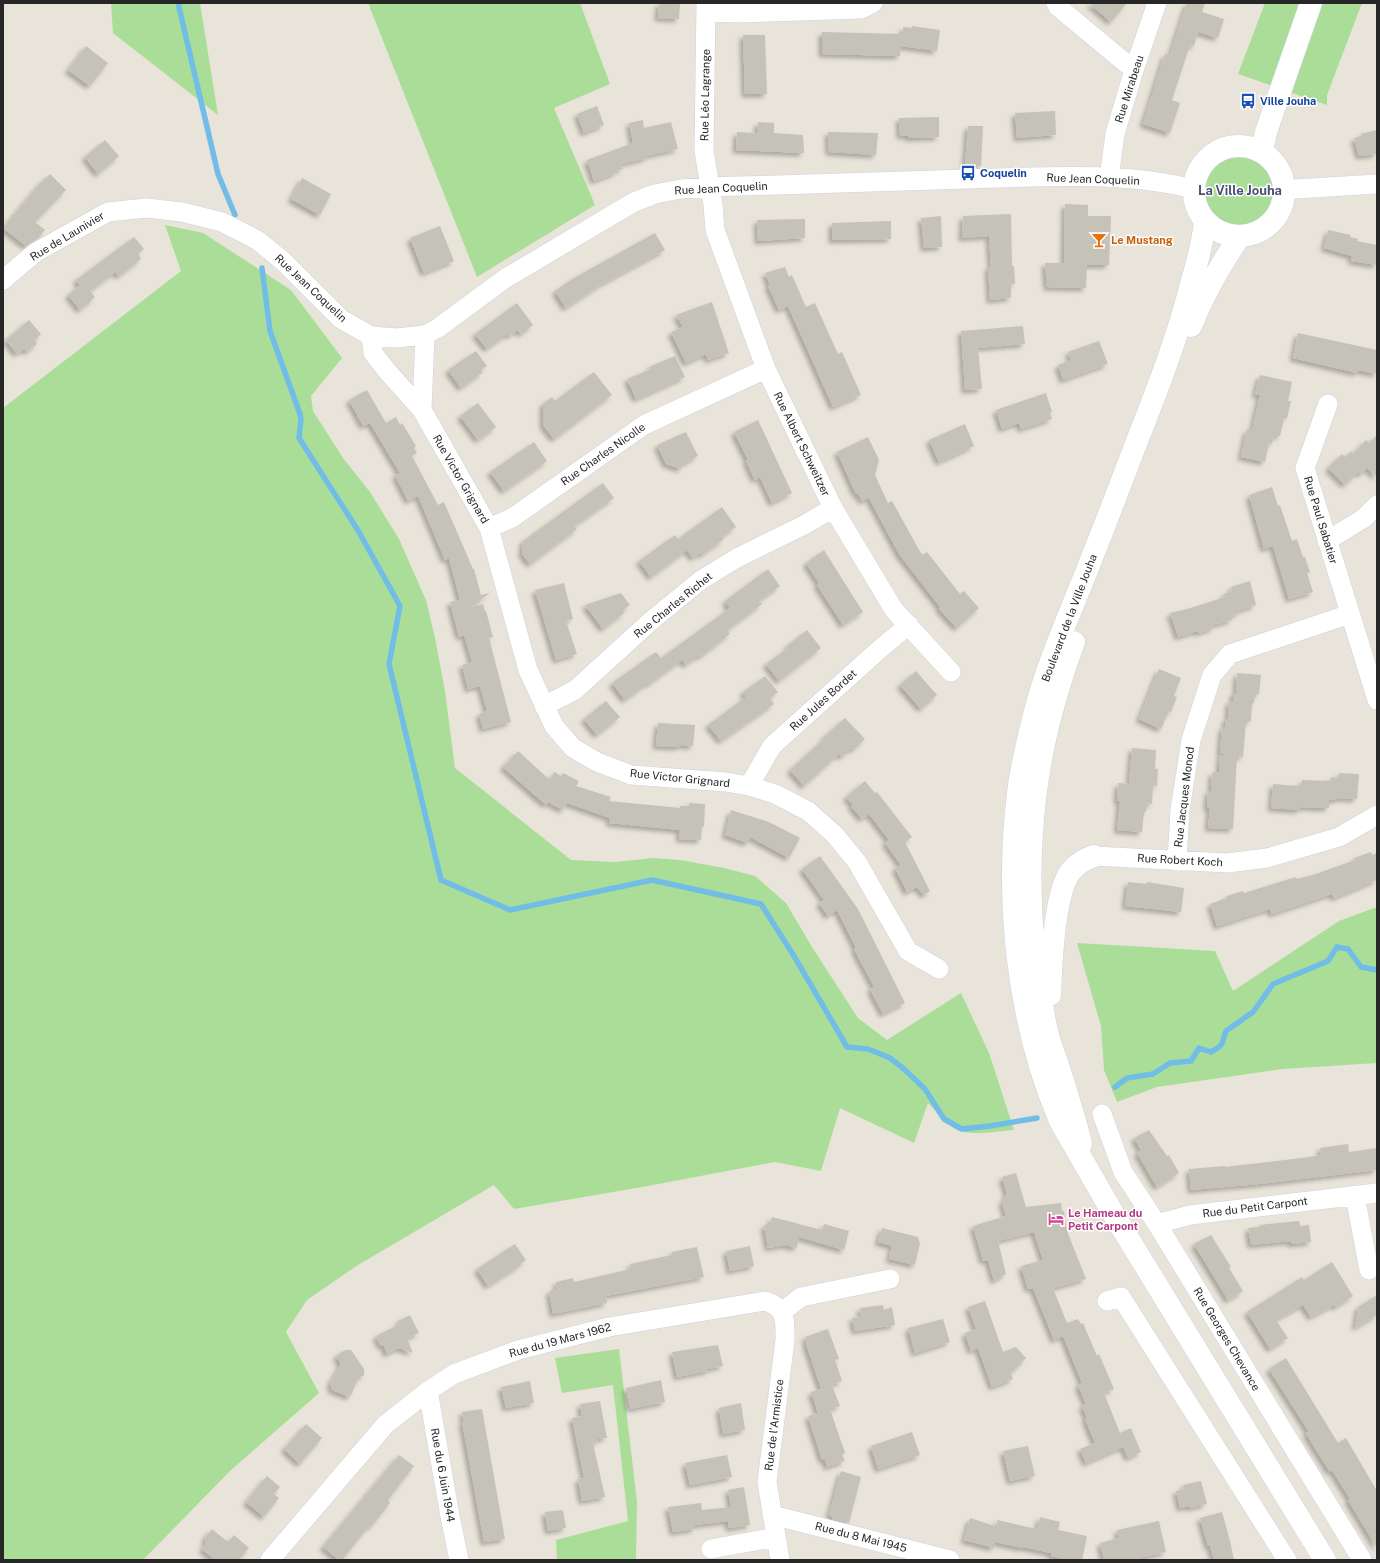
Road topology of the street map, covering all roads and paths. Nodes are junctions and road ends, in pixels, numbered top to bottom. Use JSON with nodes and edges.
{"nodes":[{"id":1,"x":873,"y":3,"type":"edge"},
{"id":2,"x":1056,"y":3,"type":"edge"},
{"id":3,"x":1157,"y":3,"type":"edge"},
{"id":4,"x":1311,"y":3,"type":"edge"},
{"id":5,"x":706,"y":7,"type":"edge"},
{"id":6,"x":1134,"y":70,"type":"junction"},
{"id":7,"x":1262,"y":151,"type":"junction"},
{"id":8,"x":1109,"y":178,"type":"junction"},
{"id":9,"x":1377,"y":184,"type":"edge"},
{"id":10,"x":710,"y":187,"type":"junction"},
{"id":11,"x":1193,"y":189,"type":"junction"},
{"id":12,"x":1285,"y":191,"type":"junction"},
{"id":13,"x":1205,"y":221,"type":"junction"},
{"id":14,"x":232,"y":226,"type":"joint"},
{"id":15,"x":1240,"y":236,"type":"junction"},
{"id":16,"x":3,"y":280,"type":"edge"},
{"id":17,"x":425,"y":335,"type":"junction"},
{"id":18,"x":371,"y":336,"type":"junction"},
{"id":19,"x":766,"y":369,"type":"junction"},
{"id":20,"x":1328,"y":404,"type":"dead end"},
{"id":21,"x":422,"y":410,"type":"junction"},
{"id":22,"x":1377,"y":505,"type":"edge"},
{"id":23,"x":833,"y":508,"type":"junction"},
{"id":24,"x":489,"y":528,"type":"junction"},
{"id":25,"x":1327,"y":541,"type":"junction"},
{"id":26,"x":1350,"y":614,"type":"junction"},
{"id":27,"x":909,"y":625,"type":"junction"},
{"id":28,"x":951,"y":672,"type":"dead end"},
{"id":29,"x":1377,"y":700,"type":"edge"},
{"id":30,"x":544,"y":706,"type":"junction"},
{"id":31,"x":749,"y":786,"type":"junction"},
{"id":32,"x":1377,"y":815,"type":"edge"},
{"id":33,"x":1094,"y":856,"type":"joint"},
{"id":34,"x":1176,"y":861,"type":"junction"},
{"id":35,"x":939,"y":969,"type":"dead end"},
{"id":36,"x":1048,"y":1032,"type":"junction"},
{"id":37,"x":1102,"y":1114,"type":"dead end"},
{"id":38,"x":1066,"y":1116,"type":"junction"},
{"id":39,"x":1377,"y":1193,"type":"edge"},
{"id":40,"x":1355,"y":1196,"type":"junction"},
{"id":41,"x":1157,"y":1224,"type":"junction"},
{"id":42,"x":1369,"y":1270,"type":"dead end"},
{"id":43,"x":890,"y":1278,"type":"dead end"},
{"id":44,"x":1107,"y":1302,"type":"dead end"},
{"id":45,"x":782,"y":1312,"type":"junction"},
{"id":46,"x":428,"y":1391,"type":"junction"},
{"id":47,"x":772,"y":1514,"type":"junction"},
{"id":48,"x":776,"y":1538,"type":"junction"},
{"id":49,"x":711,"y":1549,"type":"dead end"},
{"id":50,"x":270,"y":1560,"type":"edge"},
{"id":51,"x":459,"y":1560,"type":"edge"},
{"id":52,"x":780,"y":1560,"type":"edge"},
{"id":53,"x":950,"y":1560,"type":"edge"},
{"id":54,"x":1287,"y":1560,"type":"edge"},
{"id":55,"x":1325,"y":1560,"type":"edge"},
{"id":56,"x":1362,"y":1560,"type":"edge"}],
"edges":[{"from":1,"to":5,"type":"street"},
{"from":2,"to":6,"type":"street"},
{"from":3,"to":6,"type":"street","name":"Rue Mirabeau"},
{"from":4,"to":7,"type":"main road"},
{"from":5,"to":10,"type":"street","name":"Rue Léo Lagrange"},
{"from":6,"to":8,"type":"street","name":"Rue Mirabeau"},
{"from":7,"to":11,"type":"main road"},
{"from":7,"to":12,"type":"main road"},
{"from":8,"to":10,"type":"street","name":"Rue Jean Coquelin"},
{"from":8,"to":11,"type":"street","name":"Rue Jean Coquelin"},
{"from":9,"to":12,"type":"street"},
{"from":10,"to":17,"type":"street","name":"Rue Jean Coquelin"},
{"from":10,"to":19,"type":"street","name":"Rue Albert Schweitzer"},
{"from":11,"to":13,"type":"main road"},
{"from":12,"to":15,"type":"main road"},
{"from":13,"to":15,"type":"main road"},
{"from":13,"to":38,"type":"main road","name":"Boulevard de la Ville Jouha"},
{"from":14,"to":16,"type":"street","name":"Rue de Launivier"},
{"from":14,"to":18,"type":"street","name":"Rue Jean Coquelin"},
{"from":15,"to":36,"type":"main road","name":"Boulevard de la Ville Jouha"},
{"from":17,"to":18,"type":"street","name":"Rue Jean Coquelin"},
{"from":17,"to":21,"type":"street"},
{"from":18,"to":21,"type":"street","name":"Rue Victor Grignard"},
{"from":19,"to":23,"type":"street","name":"Rue Albert Schweitzer"},
{"from":19,"to":24,"type":"street","name":"Rue Charles Nicolle"},
{"from":20,"to":25,"type":"street","name":"Rue Paul Sabatier"},
{"from":21,"to":24,"type":"street","name":"Rue Victor Grignard"},
{"from":22,"to":25,"type":"street"},
{"from":23,"to":27,"type":"street","name":"Rue Albert Schweitzer"},
{"from":23,"to":30,"type":"street","name":"Rue Charles Richet"},
{"from":24,"to":30,"type":"street","name":"Rue Victor Grignard"},
{"from":25,"to":26,"type":"street","name":"Rue Paul Sabatier"},
{"from":26,"to":29,"type":"street","name":"Rue Paul Sabatier"},
{"from":26,"to":34,"type":"street","name":"Rue Jacques Monod"},
{"from":27,"to":28,"type":"street","name":"Rue Albert Schweitzer"},
{"from":27,"to":31,"type":"street","name":"Rue Jules Bordet"},
{"from":30,"to":31,"type":"street","name":"Rue Victor Grignard"},
{"from":31,"to":35,"type":"street","name":"Rue Victor Grignard"},
{"from":32,"to":34,"type":"street","name":"Rue Robert Koch"},
{"from":33,"to":34,"type":"street","name":"Rue Robert Koch"},
{"from":33,"to":36,"type":"main road"},
{"from":36,"to":38,"type":"main road","name":"Boulevard de la Ville Jouha"},
{"from":37,"to":41,"type":"street","name":"Rue Georges Chevance"},
{"from":38,"to":55,"type":"main road"},
{"from":39,"to":40,"type":"street","name":"Rue du Petit Carpont"},
{"from":40,"to":41,"type":"street","name":"Rue du Petit Carpont"},
{"from":40,"to":42,"type":"street"},
{"from":41,"to":56,"type":"street","name":"Rue Georges Chevance"},
{"from":43,"to":45,"type":"street"},
{"from":44,"to":54,"type":"street"},
{"from":45,"to":46,"type":"street","name":"Rue du 19 Mars 1962"},
{"from":45,"to":47,"type":"street","name":"Rue de l'Armistice"},
{"from":46,"to":50,"type":"street","name":"Rue du 19 Mars 1962"},
{"from":46,"to":51,"type":"street","name":"Rue du 6 Juin 1944"},
{"from":47,"to":48,"type":"street","name":"Rue de l'Armistice"},
{"from":47,"to":53,"type":"street","name":"Rue du 8 Mai 1945"},
{"from":48,"to":49,"type":"street"},
{"from":48,"to":52,"type":"street","name":"Rue de l'Armistice"}]}
